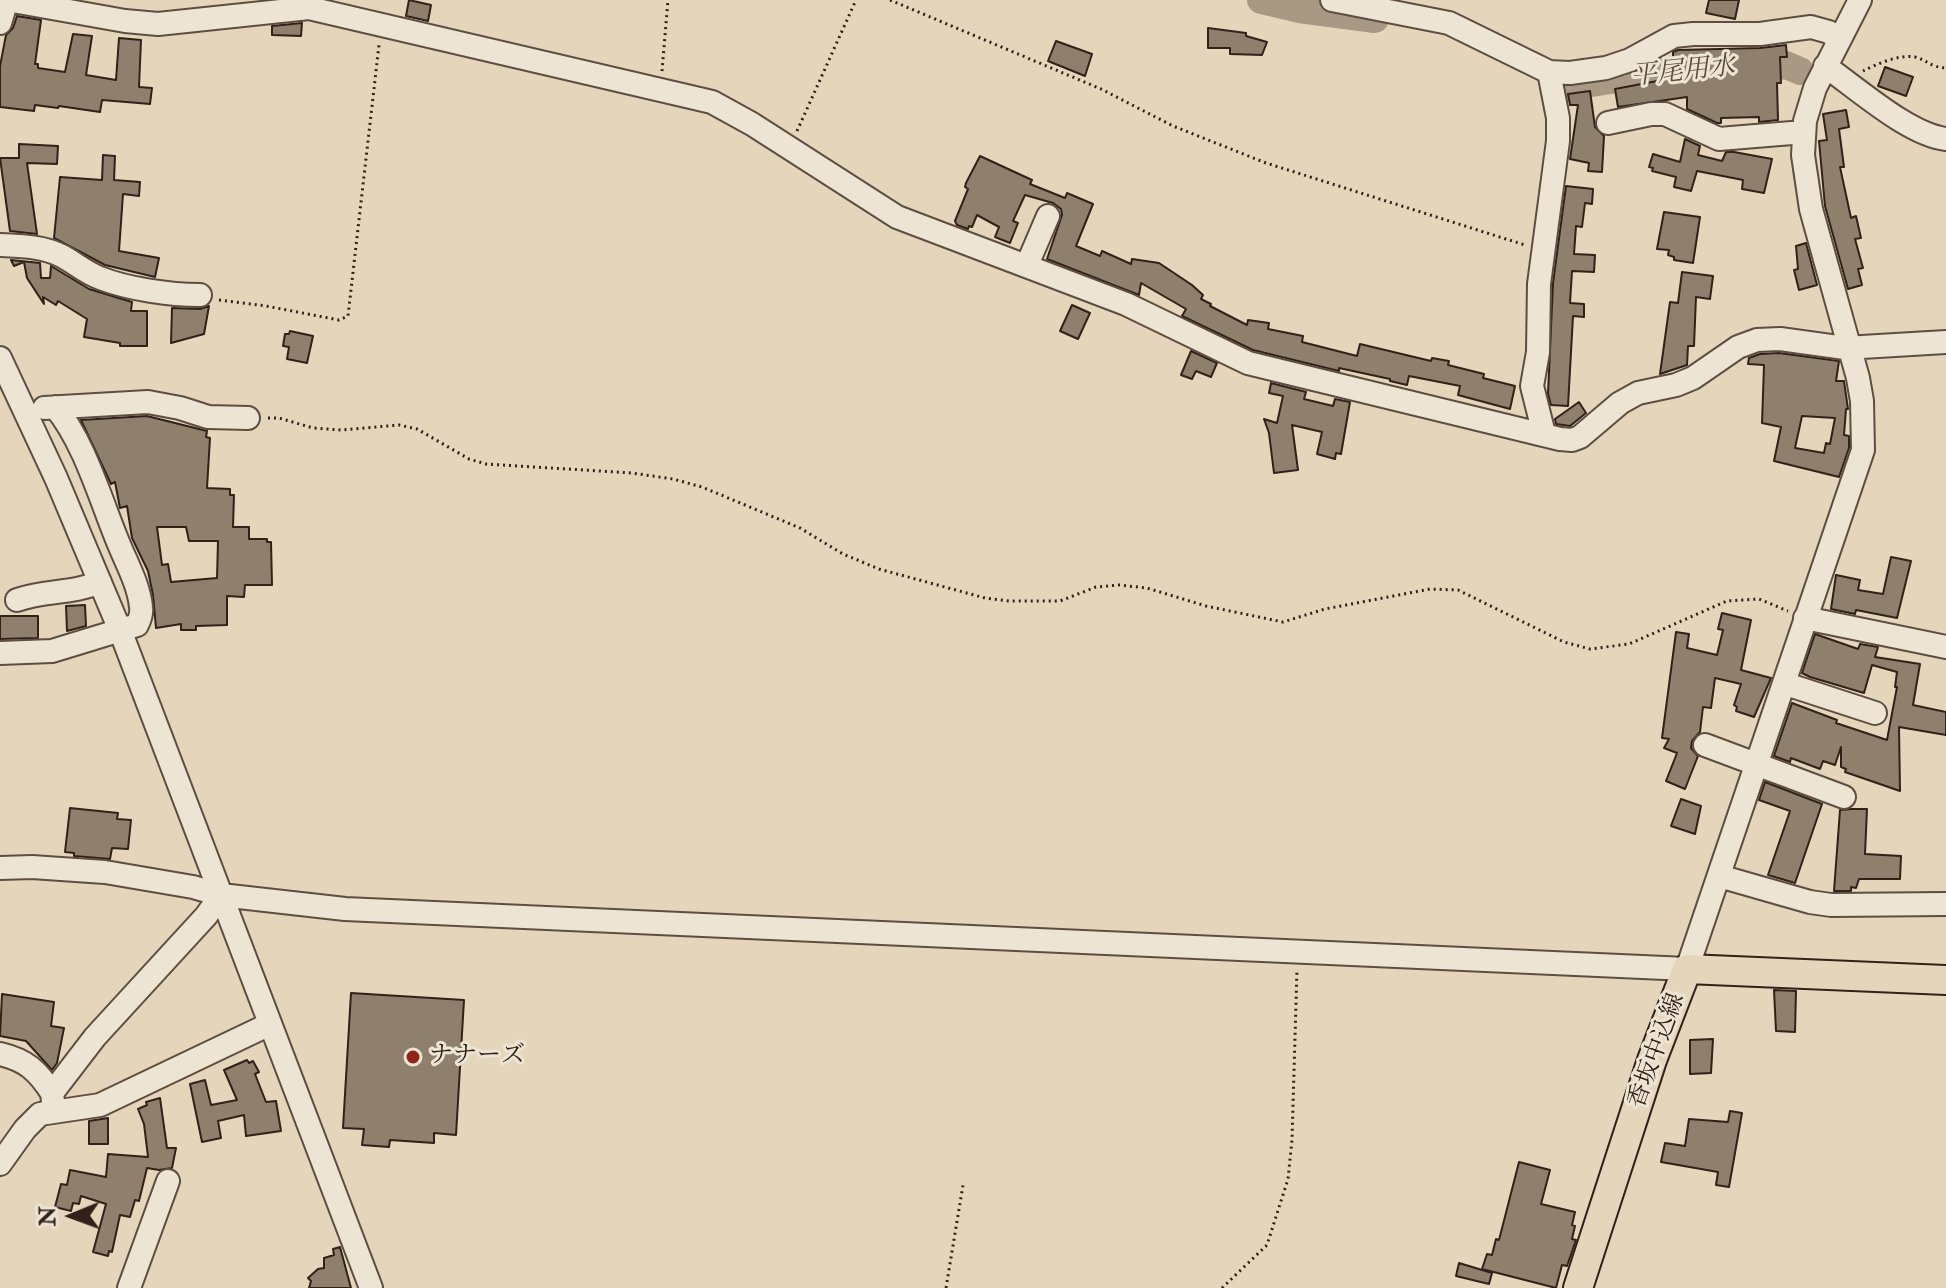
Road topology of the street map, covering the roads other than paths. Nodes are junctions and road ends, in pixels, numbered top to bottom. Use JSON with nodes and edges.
{"nodes":[{"id":1,"x":7,"y":0,"type":"edge"},
{"id":2,"x":1332,"y":0,"type":"edge"},
{"id":3,"x":1860,"y":0,"type":"edge"},
{"id":4,"x":319,"y":5,"type":"edge"},
{"id":5,"x":0,"y":23,"type":"edge"},
{"id":6,"x":1839,"y":40,"type":"junction"},
{"id":7,"x":1549,"y":72,"type":"junction"},
{"id":8,"x":1834,"y":72,"type":"junction"},
{"id":9,"x":1608,"y":123,"type":"dead end"},
{"id":10,"x":1804,"y":132,"type":"junction"},
{"id":11,"x":1946,"y":139,"type":"edge"},
{"id":12,"x":1048,"y":216,"type":"dead end"},
{"id":13,"x":0,"y":245,"type":"edge"},
{"id":14,"x":1027,"y":265,"type":"junction"},
{"id":15,"x":200,"y":295,"type":"road end"},
{"id":16,"x":1946,"y":342,"type":"edge"},
{"id":17,"x":1850,"y":347,"type":"junction"},
{"id":18,"x":0,"y":358,"type":"edge"},
{"id":19,"x":55,"y":407,"type":"junction"},
{"id":20,"x":23,"y":409,"type":"junction"},
{"id":21,"x":248,"y":418,"type":"road end"},
{"id":22,"x":1544,"y":434,"type":"junction"},
{"id":23,"x":100,"y":582,"type":"junction"},
{"id":24,"x":17,"y":600,"type":"dead end"},
{"id":25,"x":1805,"y":618,"type":"junction"},
{"id":26,"x":120,"y":630,"type":"junction"},
{"id":27,"x":1946,"y":647,"type":"edge"},
{"id":28,"x":0,"y":653,"type":"edge"},
{"id":29,"x":1786,"y":684,"type":"junction"},
{"id":30,"x":1875,"y":713,"type":"dead end"},
{"id":31,"x":1705,"y":745,"type":"dead end"},
{"id":32,"x":1758,"y":766,"type":"junction"},
{"id":33,"x":1844,"y":797,"type":"dead end"},
{"id":34,"x":0,"y":868,"type":"edge"},
{"id":35,"x":1719,"y":876,"type":"junction"},
{"id":36,"x":221,"y":895,"type":"junction"},
{"id":37,"x":1946,"y":904,"type":"edge"},
{"id":38,"x":1687,"y":969,"type":"junction"},
{"id":39,"x":1946,"y":980,"type":"edge"},
{"id":40,"x":270,"y":1024,"type":"junction"},
{"id":41,"x":0,"y":1054,"type":"edge"},
{"id":42,"x":53,"y":1101,"type":"junction"},
{"id":43,"x":0,"y":1164,"type":"edge"},
{"id":44,"x":168,"y":1181,"type":"dead end"},
{"id":45,"x":129,"y":1288,"type":"edge"},
{"id":46,"x":371,"y":1288,"type":"edge"},
{"id":47,"x":1578,"y":1288,"type":"edge"}],
"edges":[{"from":1,"to":4,"type":"street"},
{"from":1,"to":5,"type":"street"},
{"from":2,"to":7,"type":"street"},
{"from":3,"to":6,"type":"street"},
{"from":4,"to":14,"type":"street"},
{"from":6,"to":7,"type":"street"},
{"from":6,"to":8,"type":"street"},
{"from":7,"to":22,"type":"street"},
{"from":8,"to":10,"type":"street"},
{"from":8,"to":11,"type":"street"},
{"from":9,"to":10,"type":"street"},
{"from":10,"to":17,"type":"street"},
{"from":12,"to":14,"type":"street"},
{"from":13,"to":15,"type":"street"},
{"from":14,"to":22,"type":"street"},
{"from":16,"to":17,"type":"street"},
{"from":17,"to":22,"type":"street"},
{"from":17,"to":25,"type":"street"},
{"from":18,"to":20,"type":"street"},
{"from":19,"to":20,"type":"street"},
{"from":19,"to":21,"type":"street"},
{"from":19,"to":26,"type":"street"},
{"from":20,"to":23,"type":"street"},
{"from":23,"to":24,"type":"street"},
{"from":23,"to":26,"type":"street"},
{"from":25,"to":27,"type":"street"},
{"from":25,"to":29,"type":"street"},
{"from":26,"to":28,"type":"street"},
{"from":26,"to":36,"type":"street"},
{"from":29,"to":30,"type":"street"},
{"from":29,"to":32,"type":"street"},
{"from":31,"to":32,"type":"street"},
{"from":32,"to":33,"type":"street"},
{"from":32,"to":35,"type":"street"},
{"from":34,"to":36,"type":"street"},
{"from":35,"to":37,"type":"street"},
{"from":35,"to":38,"type":"street"},
{"from":36,"to":38,"type":"street"},
{"from":36,"to":40,"type":"street"},
{"from":36,"to":42,"type":"street"},
{"from":38,"to":39,"type":"main road","name":"香坂中込線"},
{"from":38,"to":47,"type":"main road","name":"香坂中込線"},
{"from":40,"to":42,"type":"street"},
{"from":40,"to":46,"type":"street"},
{"from":41,"to":42,"type":"street"},
{"from":42,"to":43,"type":"street"},
{"from":44,"to":45,"type":"street"}]}
